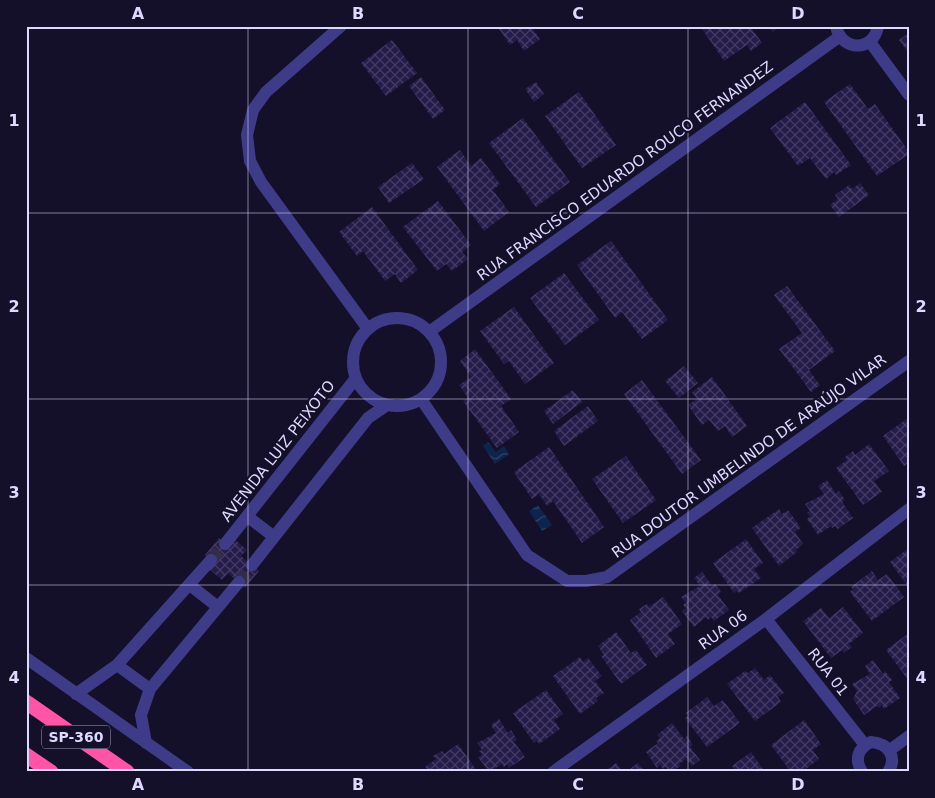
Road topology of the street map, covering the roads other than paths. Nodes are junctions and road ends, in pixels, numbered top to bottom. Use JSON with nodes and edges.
{"nodes":[{"id":1,"x":341,"y":26,"type":"edge"},
{"id":2,"x":878,"y":26,"type":"edge"},
{"id":3,"x":838,"y":31,"type":"edge"},
{"id":4,"x":870,"y":42,"type":"junction"},
{"id":5,"x":909,"y":95,"type":"edge"},
{"id":6,"x":368,"y":329,"type":"junction"},
{"id":7,"x":430,"y":332,"type":"junction"},
{"id":8,"x":909,"y":361,"type":"edge"},
{"id":9,"x":356,"y":378,"type":"junction"},
{"id":10,"x":421,"y":399,"type":"junction"},
{"id":11,"x":387,"y":404,"type":"junction"},
{"id":12,"x":909,"y":509,"type":"edge"},
{"id":13,"x":248,"y":517,"type":"junction"},
{"id":14,"x":273,"y":536,"type":"junction"},
{"id":15,"x":225,"y":544,"type":"tunnel mouth"},
{"id":16,"x":211,"y":560,"type":"tunnel mouth"},
{"id":17,"x":252,"y":565,"type":"tunnel mouth"},
{"id":18,"x":239,"y":582,"type":"tunnel mouth"},
{"id":19,"x":191,"y":586,"type":"junction"},
{"id":20,"x":218,"y":607,"type":"junction"},
{"id":21,"x":766,"y":619,"type":"junction"},
{"id":22,"x":26,"y":658,"type":"edge"},
{"id":23,"x":117,"y":665,"type":"junction"},
{"id":24,"x":150,"y":690,"type":"junction"},
{"id":25,"x":76,"y":694,"type":"junction"},
{"id":26,"x":26,"y":702,"type":"edge"},
{"id":27,"x":909,"y":736,"type":"edge"},
{"id":28,"x":146,"y":743,"type":"junction"},
{"id":29,"x":865,"y":745,"type":"junction"},
{"id":30,"x":890,"y":750,"type":"junction"},
{"id":31,"x":26,"y":755,"type":"edge"},
{"id":32,"x":860,"y":771,"type":"edge"},
{"id":33,"x":890,"y":771,"type":"edge"},
{"id":34,"x":51,"y":772,"type":"edge"},
{"id":35,"x":127,"y":772,"type":"edge"},
{"id":36,"x":188,"y":772,"type":"edge"},
{"id":37,"x":553,"y":772,"type":"edge"}],
"edges":[{"from":1,"to":6,"type":"street"},
{"from":2,"to":4,"type":"street"},
{"from":3,"to":4,"type":"street"},
{"from":3,"to":7,"type":"street","name":"RUA FRANCISCO EDUARDO ROUCO FERNANDEZ"},
{"from":4,"to":5,"type":"street"},
{"from":6,"to":7,"type":"street"},
{"from":6,"to":9,"type":"street","name":"AVENIDA LUIZ PEIXOTO"},
{"from":7,"to":10,"type":"street"},
{"from":8,"to":10,"type":"street","name":"RUA DOUTOR UMBELINDO DE ARAÚJO VILAR"},
{"from":9,"to":11,"type":"street","name":"AVENIDA LUIZ PEIXOTO"},
{"from":9,"to":13,"type":"street","name":"AVENIDA LUIZ PEIXOTO"},
{"from":10,"to":11,"type":"street"},
{"from":11,"to":14,"type":"street"},
{"from":12,"to":21,"type":"street","name":"RUA 06"},
{"from":13,"to":14,"type":"street"},
{"from":13,"to":15,"type":"street","name":"AVENIDA LUIZ PEIXOTO"},
{"from":14,"to":17,"type":"street"},
{"from":16,"to":19,"type":"street"},
{"from":18,"to":20,"type":"street"},
{"from":19,"to":20,"type":"street"},
{"from":19,"to":23,"type":"street"},
{"from":20,"to":24,"type":"street"},
{"from":21,"to":29,"type":"street","name":"RUA 01"},
{"from":21,"to":37,"type":"street","name":"RUA 06"},
{"from":22,"to":25,"type":"street"},
{"from":23,"to":24,"type":"street"},
{"from":23,"to":25,"type":"street"},
{"from":24,"to":28,"type":"street"},
{"from":25,"to":28,"type":"street"},
{"from":26,"to":35,"type":"highway","number":"SP-360"},
{"from":27,"to":30,"type":"street"},
{"from":28,"to":36,"type":"street"},
{"from":29,"to":30,"type":"street"},
{"from":29,"to":32,"type":"street"},
{"from":30,"to":33,"type":"street"},
{"from":31,"to":34,"type":"highway","number":"SP-360"}]}
